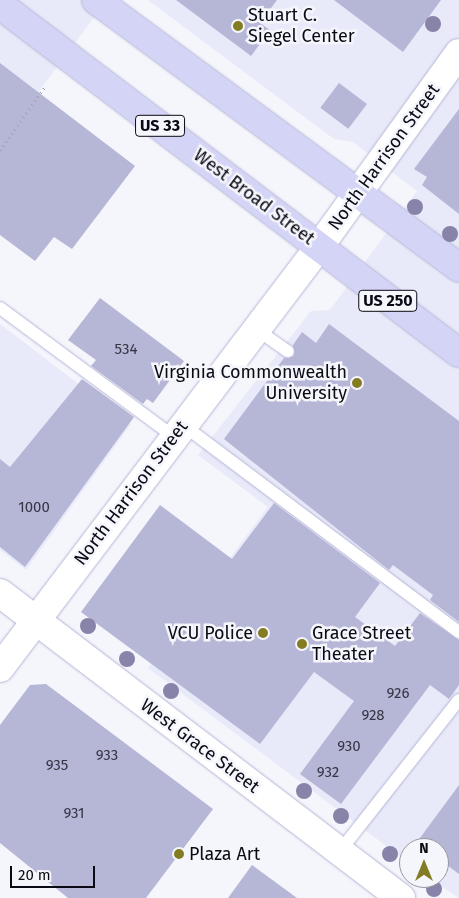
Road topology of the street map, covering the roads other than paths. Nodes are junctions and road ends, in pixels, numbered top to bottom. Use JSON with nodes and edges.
{"nodes":[{"id":1,"x":96,"y":0,"type":"edge"},
{"id":2,"x":0,"y":6,"type":"edge"},
{"id":3,"x":459,"y":53,"type":"edge"},
{"id":4,"x":356,"y":192,"type":"junction"},
{"id":5,"x":319,"y":246,"type":"junction"},
{"id":6,"x":459,"y":268,"type":"edge"},
{"id":7,"x":0,"y":308,"type":"edge"},
{"id":8,"x":256,"y":329,"type":"junction"},
{"id":9,"x":288,"y":351,"type":"dead end"},
{"id":10,"x":459,"y":353,"type":"edge"},
{"id":11,"x":178,"y":431,"type":"junction"},
{"id":12,"x":0,"y":593,"type":"edge"},
{"id":13,"x":36,"y":620,"type":"junction"},
{"id":14,"x":459,"y":632,"type":"edge"},
{"id":15,"x":0,"y":668,"type":"edge"},
{"id":16,"x":459,"y":700,"type":"edge"},
{"id":17,"x":340,"y":851,"type":"junction"},
{"id":18,"x":401,"y":898,"type":"edge"}],
"edges":[{"from":1,"to":4,"type":"main road"},
{"from":2,"to":5,"type":"main road","name":"West Broad Street","number":"US 33"},
{"from":3,"to":4,"type":"street","name":"North Harrison Street"},
{"from":4,"to":5,"type":"street","name":"North Harrison Street"},
{"from":4,"to":6,"type":"main road"},
{"from":5,"to":8,"type":"street","name":"North Harrison Street"},
{"from":5,"to":10,"type":"main road","name":"West Broad Street","number":"US 250"},
{"from":7,"to":11,"type":"lane"},
{"from":8,"to":9,"type":"lane"},
{"from":8,"to":11,"type":"street","name":"North Harrison Street"},
{"from":11,"to":13,"type":"street","name":"North Harrison Street"},
{"from":11,"to":14,"type":"lane"},
{"from":12,"to":13,"type":"street","name":"West Grace Street"},
{"from":13,"to":15,"type":"street","name":"North Harrison Street"},
{"from":13,"to":17,"type":"street","name":"West Grace Street"},
{"from":16,"to":17,"type":"lane"},
{"from":17,"to":18,"type":"street","name":"West Grace Street"}]}
